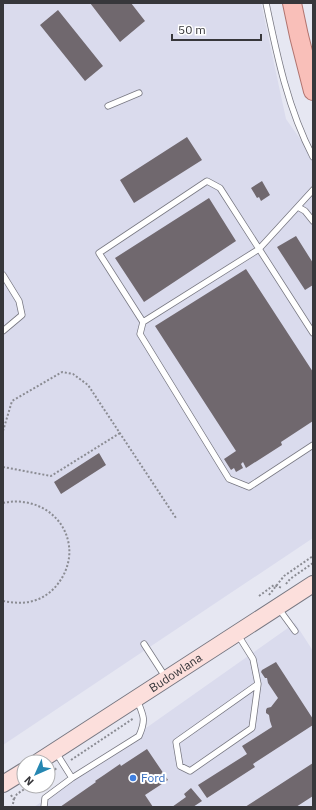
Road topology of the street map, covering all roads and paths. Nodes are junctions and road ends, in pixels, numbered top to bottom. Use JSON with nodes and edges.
{"nodes":[{"id":1,"x":266,"y":3,"type":"edge"},
{"id":2,"x":292,"y":3,"type":"edge"},
{"id":3,"x":313,"y":91,"type":"edge"},
{"id":4,"x":139,"y":93,"type":"dead end"},
{"id":5,"x":108,"y":106,"type":"dead end"},
{"id":6,"x":313,"y":157,"type":"edge"},
{"id":7,"x":313,"y":190,"type":"edge"},
{"id":8,"x":298,"y":206,"type":"junction"},
{"id":9,"x":313,"y":221,"type":"edge"},
{"id":10,"x":259,"y":250,"type":"junction"},
{"id":11,"x":3,"y":276,"type":"edge"},
{"id":12,"x":143,"y":322,"type":"junction"},
{"id":13,"x":3,"y":331,"type":"edge"},
{"id":14,"x":313,"y":333,"type":"edge"},
{"id":15,"x":3,"y":431,"type":"edge"},
{"id":16,"x":120,"y":433,"type":"junction"},
{"id":17,"x":313,"y":445,"type":"edge"},
{"id":18,"x":3,"y":467,"type":"edge"},
{"id":19,"x":3,"y":503,"type":"edge"},
{"id":20,"x":176,"y":518,"type":"dead end"},
{"id":21,"x":313,"y":556,"type":"edge"},
{"id":22,"x":313,"y":563,"type":"edge"},
{"id":23,"x":313,"y":584,"type":"edge"},
{"id":24,"x":276,"y":586,"type":"junction"},
{"id":25,"x":260,"y":596,"type":"dead end"},
{"id":26,"x":3,"y":601,"type":"edge"},
{"id":27,"x":272,"y":602,"type":"junction"},
{"id":28,"x":295,"y":631,"type":"dead end"},
{"id":29,"x":237,"y":633,"type":"junction"},
{"id":30,"x":144,"y":644,"type":"dead end"},
{"id":31,"x":166,"y":678,"type":"junction"},
{"id":32,"x":258,"y":684,"type":"junction"},
{"id":33,"x":140,"y":706,"type":"junction"},
{"id":34,"x":55,"y":751,"type":"junction"},
{"id":35,"x":50,"y":754,"type":"edge"},
{"id":36,"x":64,"y":764,"type":"junction"},
{"id":37,"x":56,"y":769,"type":"edge"},
{"id":38,"x":16,"y":776,"type":"edge"},
{"id":39,"x":72,"y":778,"type":"junction"},
{"id":40,"x":3,"y":784,"type":"edge"},
{"id":41,"x":17,"y":794,"type":"edge"},
{"id":42,"x":12,"y":807,"type":"edge"},
{"id":43,"x":44,"y":807,"type":"edge"}],
"edges":[{"from":1,"to":6,"type":"lane"},
{"from":2,"to":3,"type":"main road"},
{"from":4,"to":5,"type":"lane"},
{"from":7,"to":8,"type":"lane"},
{"from":8,"to":9,"type":"lane"},
{"from":8,"to":10,"type":"lane"},
{"from":10,"to":12,"type":"lane"},
{"from":10,"to":12,"type":"lane"},
{"from":10,"to":14,"type":"lane"},
{"from":11,"to":13,"type":"lane"},
{"from":12,"to":17,"type":"lane"},
{"from":15,"to":16,"type":"path"},
{"from":16,"to":18,"type":"path"},
{"from":16,"to":20,"type":"path"},
{"from":19,"to":26,"type":"path"},
{"from":21,"to":24,"type":"path"},
{"from":22,"to":24,"type":"path"},
{"from":23,"to":27,"type":"street","name":"Budowlana"},
{"from":24,"to":25,"type":"path"},
{"from":24,"to":27,"type":"path"},
{"from":27,"to":28,"type":"lane"},
{"from":27,"to":29,"type":"street","name":"Budowlana"},
{"from":29,"to":31,"type":"street","name":"Budowlana"},
{"from":29,"to":32,"type":"lane"},
{"from":30,"to":31,"type":"lane"},
{"from":31,"to":33,"type":"street","name":"Budowlana"},
{"from":32,"to":32,"type":"lane"},
{"from":33,"to":34,"type":"street","name":"Budowlana"},
{"from":33,"to":36,"type":"path"},
{"from":33,"to":39,"type":"lane"},
{"from":34,"to":35,"type":"street","name":"Budowlana"},
{"from":34,"to":36,"type":"lane"},
{"from":36,"to":37,"type":"path"},
{"from":36,"to":39,"type":"lane"},
{"from":38,"to":40,"type":"street"},
{"from":39,"to":43,"type":"lane"},
{"from":41,"to":42,"type":"path"}]}
